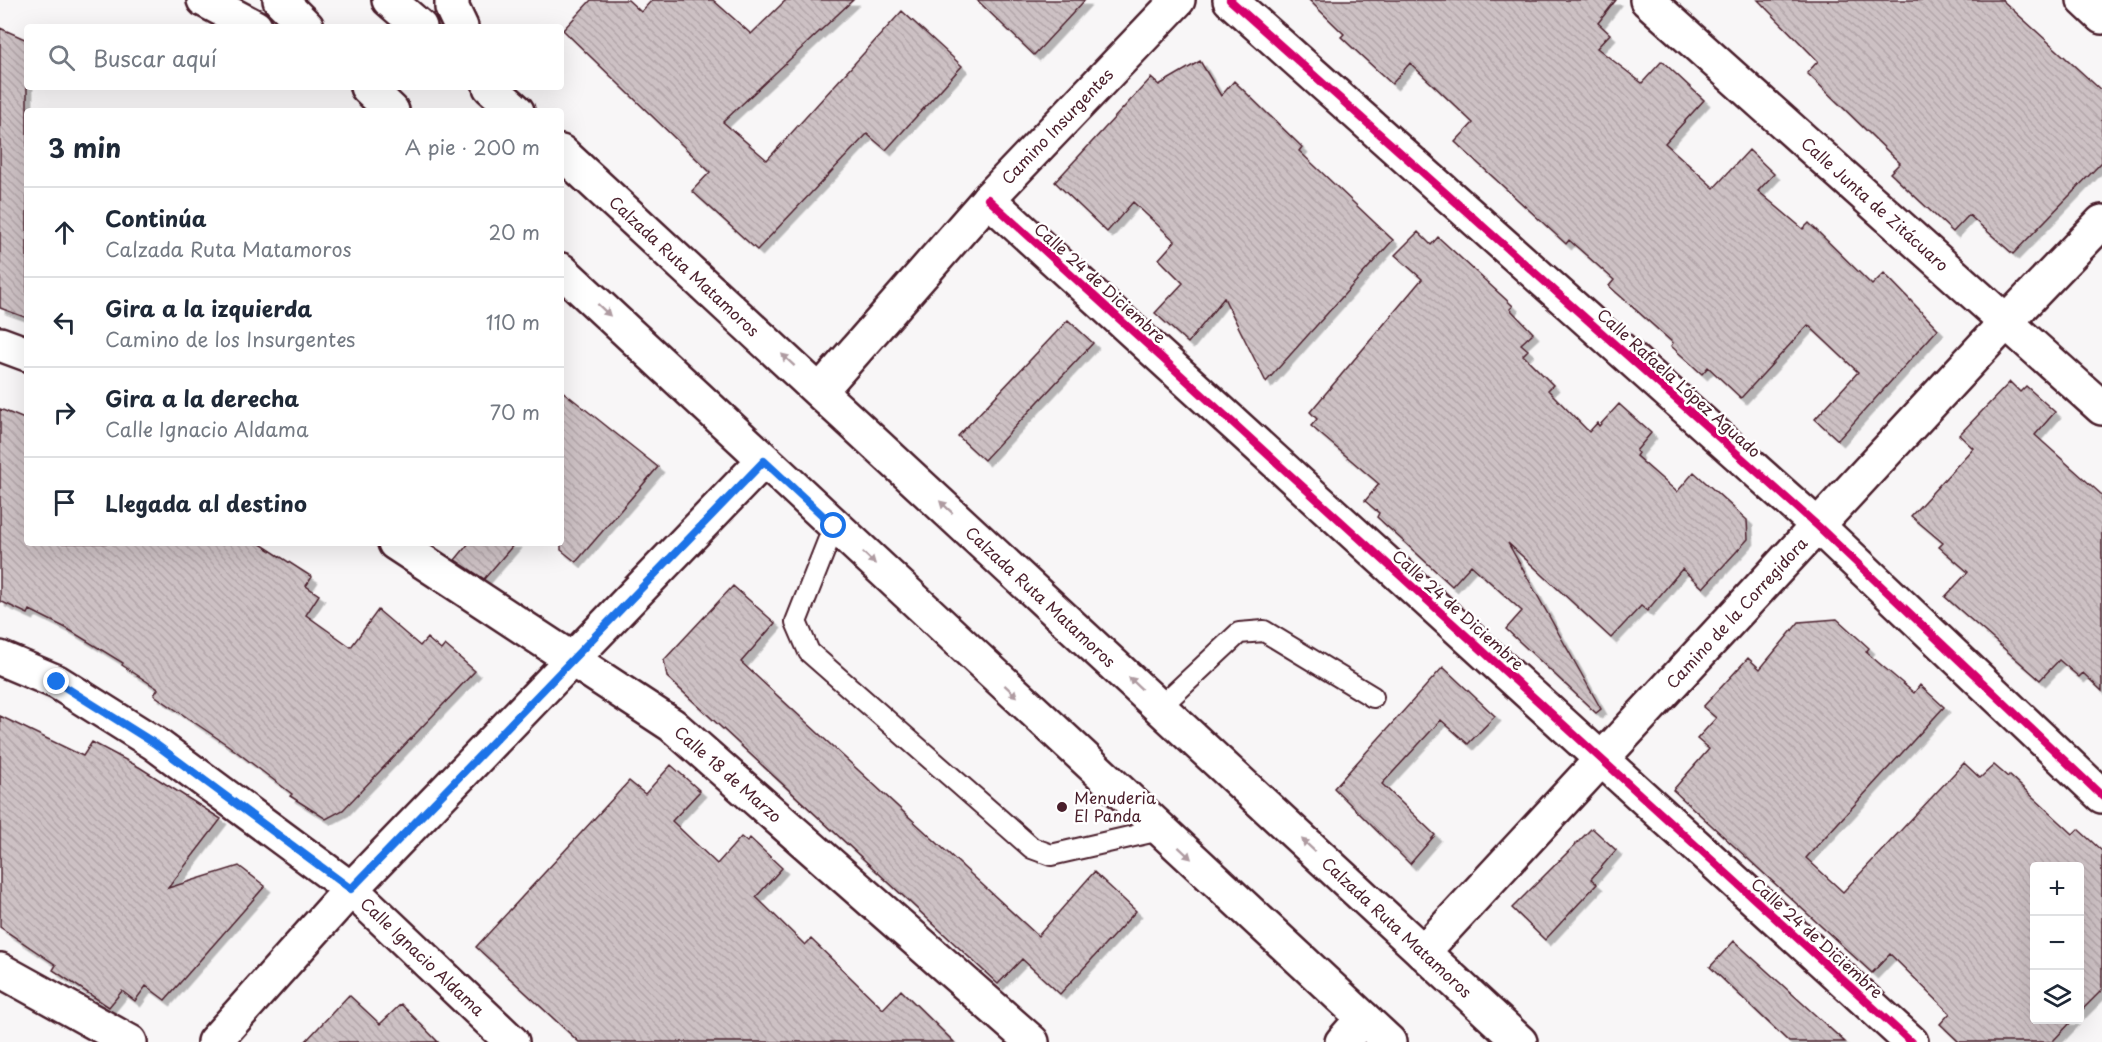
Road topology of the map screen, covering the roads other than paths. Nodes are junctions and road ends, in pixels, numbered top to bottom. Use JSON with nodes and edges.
{"nodes":[{"id":1,"x":204,"y":0,"type":"edge"},
{"id":2,"x":280,"y":0,"type":"edge"},
{"id":3,"x":389,"y":0,"type":"edge"},
{"id":4,"x":452,"y":0,"type":"edge"},
{"id":5,"x":1178,"y":0,"type":"edge"},
{"id":6,"x":1230,"y":0,"type":"edge"},
{"id":7,"x":1647,"y":0,"type":"edge"},
{"id":8,"x":2084,"y":0,"type":"edge"},
{"id":9,"x":2102,"y":17,"type":"edge"},
{"id":10,"x":249,"y":24,"type":"edge"},
{"id":11,"x":304,"y":24,"type":"edge"},
{"id":12,"x":417,"y":24,"type":"edge"},
{"id":13,"x":460,"y":24,"type":"edge"},
{"id":14,"x":370,"y":90,"type":"edge"},
{"id":15,"x":494,"y":90,"type":"edge"},
{"id":16,"x":389,"y":108,"type":"edge"},
{"id":17,"x":513,"y":108,"type":"edge"},
{"id":18,"x":564,"y":155,"type":"edge"},
{"id":19,"x":988,"y":199,"type":"junction"},
{"id":20,"x":2102,"y":222,"type":"edge"},
{"id":21,"x":564,"y":273,"type":"edge"},
{"id":22,"x":2007,"y":321,"type":"junction"},
{"id":23,"x":0,"y":344,"type":"edge"},
{"id":24,"x":24,"y":353,"type":"edge"},
{"id":25,"x":821,"y":390,"type":"junction"},
{"id":26,"x":2102,"y":408,"type":"edge"},
{"id":27,"x":764,"y":461,"type":"junction"},
{"id":28,"x":834,"y":526,"type":"junction"},
{"id":29,"x":1819,"y":527,"type":"junction"},
{"id":30,"x":400,"y":546,"type":"edge"},
{"id":31,"x":0,"y":658,"type":"edge"},
{"id":32,"x":573,"y":661,"type":"junction"},
{"id":33,"x":1373,"y":697,"type":"dead end"},
{"id":34,"x":1160,"y":707,"type":"junction"},
{"id":35,"x":1602,"y":760,"type":"junction"},
{"id":36,"x":2102,"y":796,"type":"edge"},
{"id":37,"x":1160,"y":830,"type":"junction"},
{"id":38,"x":351,"y":889,"type":"junction"},
{"id":39,"x":1423,"y":952,"type":"junction"},
{"id":40,"x":0,"y":970,"type":"edge"},
{"id":41,"x":1363,"y":1018,"type":"junction"},
{"id":42,"x":130,"y":1042,"type":"edge"},
{"id":43,"x":214,"y":1042,"type":"edge"},
{"id":44,"x":511,"y":1042,"type":"edge"},
{"id":45,"x":1032,"y":1042,"type":"edge"},
{"id":46,"x":1342,"y":1042,"type":"edge"},
{"id":47,"x":1389,"y":1042,"type":"edge"},
{"id":48,"x":1520,"y":1042,"type":"edge"},
{"id":49,"x":1911,"y":1042,"type":"edge"}],
"edges":[{"from":1,"to":10,"type":"street"},
{"from":2,"to":11,"type":"street"},
{"from":3,"to":12,"type":"street"},
{"from":4,"to":13,"type":"street"},
{"from":5,"to":19,"type":"street","name":"Camino Insurgentes"},
{"from":6,"to":29,"type":"street","name":"Calle Rafaela López Aguado"},
{"from":7,"to":22,"type":"street","name":"Calle Junta de Zitácuaro"},
{"from":8,"to":9,"type":"street"},
{"from":14,"to":16,"type":"street"},
{"from":15,"to":17,"type":"street"},
{"from":25,"to":18,"type":"street","name":"Calzada Ruta Matamoros","one_way":true},
{"from":19,"to":25,"type":"street","name":"Camino Insurgentes"},
{"from":19,"to":35,"type":"street","name":"Calle 24 de Diciembre"},
{"from":20,"to":22,"type":"street","name":"Camino de la Corregidora"},
{"from":21,"to":27,"type":"street","one_way":true},
{"from":22,"to":26,"type":"street","name":"Calle Junta de Zitácuaro"},
{"from":22,"to":29,"type":"street","name":"Camino de la Corregidora"},
{"from":23,"to":24,"type":"street"},
{"from":34,"to":25,"type":"street","name":"Calzada Ruta Matamoros","one_way":true},
{"from":27,"to":28,"type":"street"},
{"from":27,"to":32,"type":"street"},
{"from":28,"to":37,"type":"street","one_way":true},
{"from":28,"to":37,"type":"lane"},
{"from":29,"to":35,"type":"street","name":"Camino de la Corregidora"},
{"from":29,"to":36,"type":"street","name":"Calle Rafaela López Aguado"},
{"from":30,"to":32,"type":"street","name":"Calle 18 de Marzo"},
{"from":31,"to":38,"type":"street","name":"Calle Ignacio Aldama"},
{"from":32,"to":38,"type":"street"},
{"from":32,"to":45,"type":"street","name":"Calle 18 de Marzo"},
{"from":33,"to":34,"type":"lane"},
{"from":39,"to":34,"type":"street","name":"Calzada Ruta Matamoros","one_way":true},
{"from":35,"to":39,"type":"street","name":"Camino de la Corregidora"},
{"from":35,"to":49,"type":"street","name":"Calle 24 de Diciembre"},
{"from":37,"to":41,"type":"street","one_way":true},
{"from":38,"to":43,"type":"street"},
{"from":38,"to":44,"type":"street","name":"Calle Ignacio Aldama"},
{"from":39,"to":48,"type":"street","name":"Calzada Ruta Matamoros"},
{"from":40,"to":42,"type":"street"},
{"from":41,"to":46,"type":"street"},
{"from":41,"to":47,"type":"street"}]}
